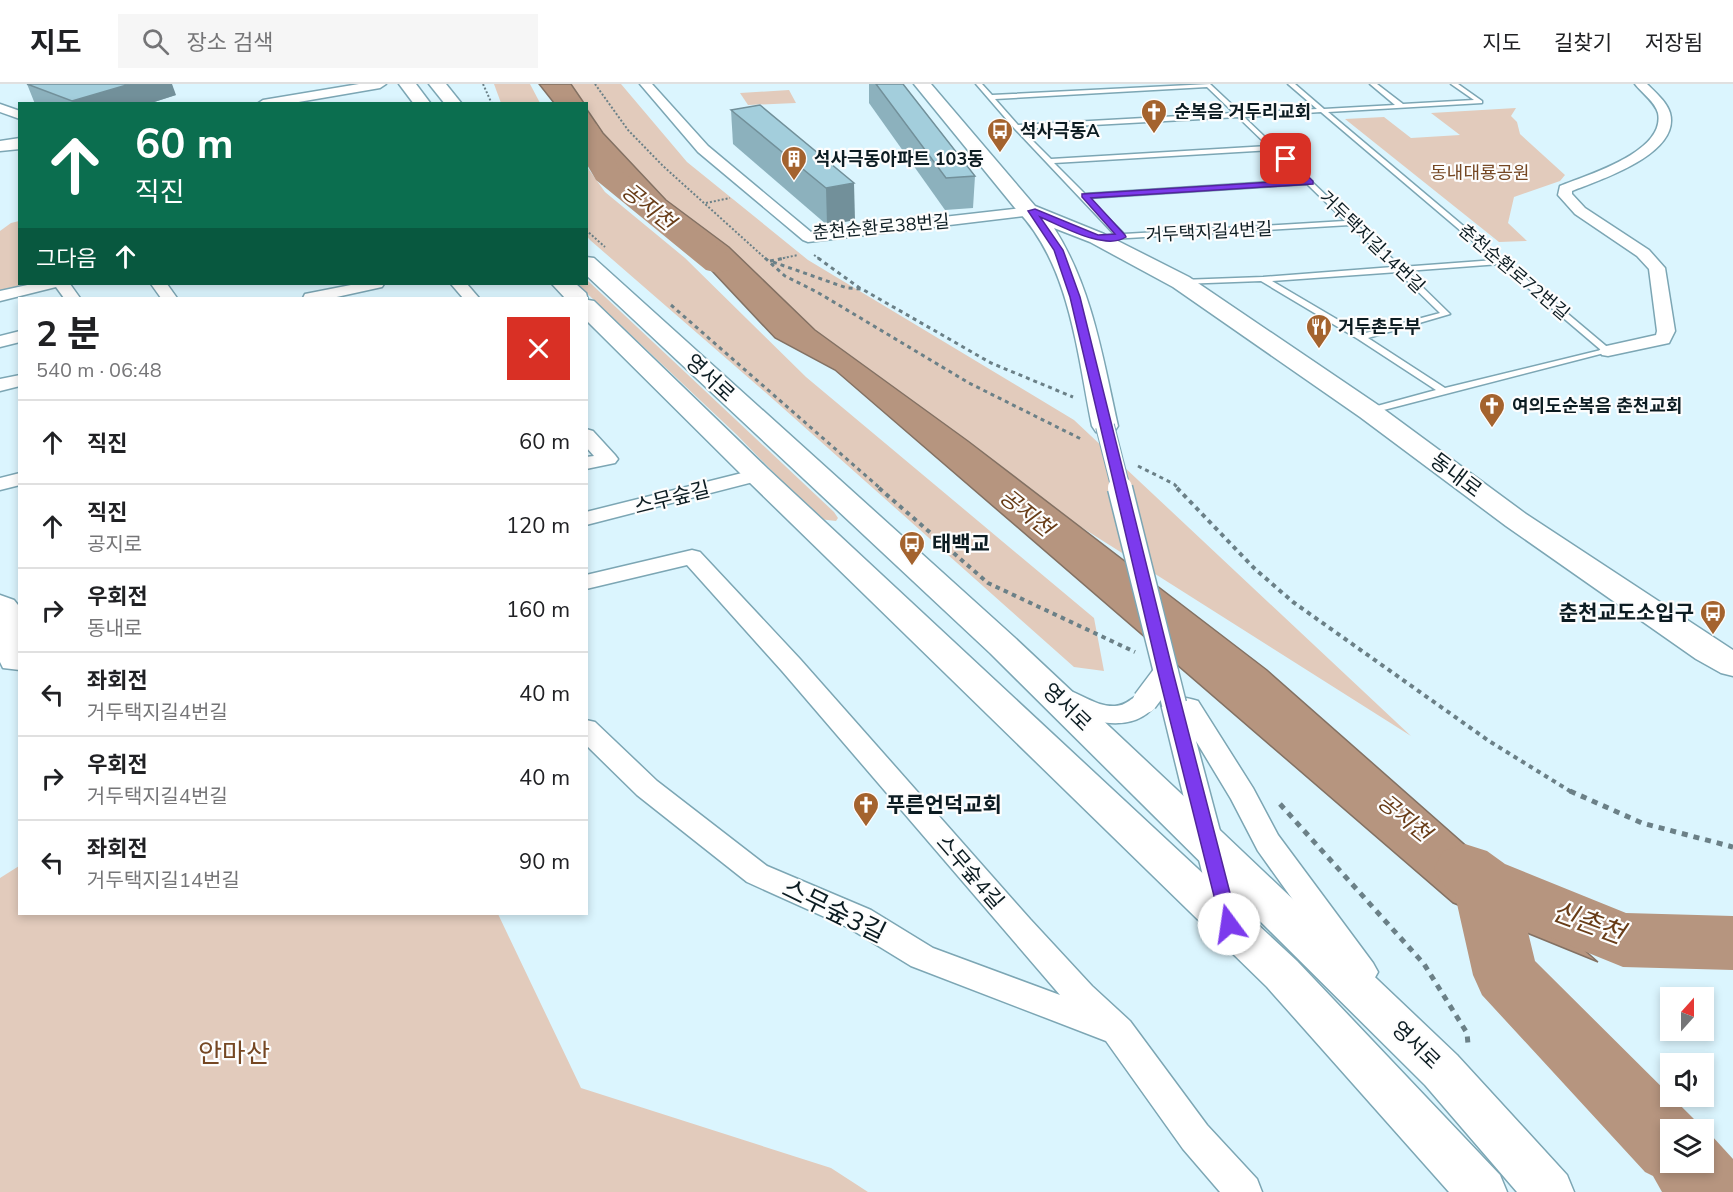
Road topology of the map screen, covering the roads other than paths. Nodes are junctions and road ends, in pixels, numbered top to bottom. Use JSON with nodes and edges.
{"nodes":[{"id":1,"x":380,"y":84,"type":"edge"},
{"id":2,"x":407,"y":84,"type":"edge"},
{"id":3,"x":437,"y":84,"type":"edge"},
{"id":4,"x":646,"y":84,"type":"edge"},
{"id":5,"x":922,"y":84,"type":"edge"},
{"id":6,"x":979,"y":84,"type":"edge"},
{"id":7,"x":1291,"y":84,"type":"edge"},
{"id":8,"x":1373,"y":84,"type":"edge"},
{"id":9,"x":1454,"y":84,"type":"edge"},
{"id":10,"x":1641,"y":84,"type":"edge"},
{"id":11,"x":1208,"y":85,"type":"edge"},
{"id":12,"x":991,"y":97,"type":"junction"},
{"id":13,"x":275,"y":102,"type":"edge"},
{"id":14,"x":421,"y":102,"type":"edge"},
{"id":15,"x":450,"y":102,"type":"edge"},
{"id":16,"x":1401,"y":106,"type":"junction"},
{"id":17,"x":0,"y":108,"type":"edge"},
{"id":18,"x":1323,"y":111,"type":"junction"},
{"id":19,"x":18,"y":115,"type":"edge"},
{"id":20,"x":1239,"y":115,"type":"junction"},
{"id":21,"x":1017,"y":127,"type":"junction"},
{"id":22,"x":18,"y":143,"type":"edge"},
{"id":23,"x":0,"y":146,"type":"edge"},
{"id":24,"x":1275,"y":148,"type":"junction"},
{"id":25,"x":1050,"y":161,"type":"junction"},
{"id":26,"x":1310,"y":182,"type":"junction"},
{"id":27,"x":1085,"y":196,"type":"junction"},
{"id":28,"x":1032,"y":211,"type":"junction"},
{"id":29,"x":1352,"y":223,"type":"junction"},
{"id":30,"x":1110,"y":237,"type":"junction"},
{"id":31,"x":597,"y":256,"type":"edge"},
{"id":32,"x":1502,"y":262,"type":"junction"},
{"id":33,"x":1401,"y":270,"type":"junction"},
{"id":34,"x":1263,"y":279,"type":"junction"},
{"id":35,"x":1180,"y":282,"type":"junction"},
{"id":36,"x":46,"y":285,"type":"edge"},
{"id":37,"x":371,"y":285,"type":"edge"},
{"id":38,"x":460,"y":285,"type":"edge"},
{"id":39,"x":564,"y":285,"type":"edge"},
{"id":40,"x":0,"y":296,"type":"edge"},
{"id":41,"x":316,"y":297,"type":"edge"},
{"id":42,"x":470,"y":297,"type":"edge"},
{"id":43,"x":577,"y":297,"type":"edge"},
{"id":44,"x":588,"y":308,"type":"edge"},
{"id":45,"x":18,"y":337,"type":"edge"},
{"id":46,"x":1361,"y":337,"type":"junction"},
{"id":47,"x":0,"y":342,"type":"edge"},
{"id":48,"x":1608,"y":351,"type":"junction"},
{"id":49,"x":18,"y":380,"type":"edge"},
{"id":50,"x":0,"y":385,"type":"edge"},
{"id":51,"x":1444,"y":392,"type":"junction"},
{"id":52,"x":1369,"y":411,"type":"junction"},
{"id":53,"x":1105,"y":426,"type":"joint"},
{"id":54,"x":588,"y":437,"type":"edge"},
{"id":55,"x":588,"y":463,"type":"edge"},
{"id":56,"x":758,"y":475,"type":"junction"},
{"id":57,"x":18,"y":480,"type":"edge"},
{"id":58,"x":0,"y":484,"type":"edge"},
{"id":59,"x":588,"y":519,"type":"edge"},
{"id":60,"x":588,"y":582,"type":"edge"},
{"id":61,"x":0,"y":602,"type":"edge"},
{"id":62,"x":18,"y":662,"type":"edge"},
{"id":63,"x":1733,"y":666,"type":"edge"},
{"id":64,"x":1166,"y":672,"type":"junction"},
{"id":65,"x":1049,"y":690,"type":"junction"},
{"id":66,"x":1181,"y":705,"type":"junction"},
{"id":67,"x":588,"y":731,"type":"edge"},
{"id":68,"x":1209,"y":844,"type":"junction"},
{"id":69,"x":1229,"y":924,"type":"junction"},
{"id":70,"x":1118,"y":1031,"type":"junction"},
{"id":71,"x":1415,"y":1044,"type":"junction"},
{"id":72,"x":1539,"y":1181,"type":"edge"},
{"id":73,"x":1244,"y":1192,"type":"edge"},
{"id":74,"x":1483,"y":1192,"type":"edge"}],
"edges":[{"from":1,"to":13,"type":"street"},
{"from":2,"to":14,"type":"street"},
{"from":3,"to":15,"type":"street"},
{"from":4,"to":28,"type":"street","name":"춘천순환로38번길"},
{"from":5,"to":28,"type":"street"},
{"from":6,"to":12,"type":"lane","name":"거두택지길4번길"},
{"from":7,"to":18,"type":"lane","name":"춘천순환로72번길"},
{"from":8,"to":16,"type":"lane"},
{"from":9,"to":16,"type":"lane"},
{"from":10,"to":48,"type":"street"},
{"from":11,"to":12,"type":"lane"},
{"from":11,"to":20,"type":"lane","name":"거두택지길14번길"},
{"from":12,"to":21,"type":"lane","name":"거두택지길4번길"},
{"from":16,"to":18,"type":"lane"},
{"from":17,"to":19,"type":"street"},
{"from":18,"to":20,"type":"lane"},
{"from":18,"to":32,"type":"lane","name":"춘천순환로72번길"},
{"from":20,"to":21,"type":"lane"},
{"from":20,"to":24,"type":"lane","name":"거두택지길14번길"},
{"from":21,"to":25,"type":"lane","name":"거두택지길4번길"},
{"from":22,"to":23,"type":"street"},
{"from":24,"to":25,"type":"lane"},
{"from":24,"to":26,"type":"lane","name":"거두택지길14번길"},
{"from":25,"to":27,"type":"lane","name":"거두택지길4번길"},
{"from":26,"to":27,"type":"lane"},
{"from":26,"to":29,"type":"lane","name":"거두택지길14번길"},
{"from":27,"to":30,"type":"lane","name":"거두택지길4번길"},
{"from":28,"to":30,"type":"street","name":"동내로"},
{"from":28,"to":53,"type":"street"},
{"from":29,"to":30,"type":"lane","name":"거두택지길4번길"},
{"from":29,"to":33,"type":"lane","name":"거두택지길14번길"},
{"from":30,"to":35,"type":"street","name":"동내로"},
{"from":31,"to":65,"type":"street","name":"영서로"},
{"from":32,"to":33,"type":"lane","name":"동내로"},
{"from":32,"to":48,"type":"lane","name":"춘천순환로72번길"},
{"from":33,"to":34,"type":"lane","name":"동내로"},
{"from":33,"to":46,"type":"lane","name":"거두택지길14번길"},
{"from":34,"to":35,"type":"lane","name":"동내로"},
{"from":34,"to":46,"type":"lane"},
{"from":35,"to":52,"type":"street","name":"동내로"},
{"from":36,"to":40,"type":"street"},
{"from":37,"to":41,"type":"street"},
{"from":38,"to":42,"type":"street"},
{"from":39,"to":43,"type":"street"},
{"from":44,"to":56,"type":"street","name":"영서로"},
{"from":45,"to":47,"type":"street"},
{"from":46,"to":51,"type":"lane"},
{"from":48,"to":51,"type":"lane"},
{"from":49,"to":50,"type":"street"},
{"from":51,"to":52,"type":"lane"},
{"from":52,"to":63,"type":"street","name":"동내로"},
{"from":53,"to":64,"type":"street","bridge":true},
{"from":54,"to":55,"type":"street"},
{"from":56,"to":59,"type":"street","name":"스무숲길"},
{"from":56,"to":69,"type":"street","name":"영서로"},
{"from":57,"to":58,"type":"street"},
{"from":60,"to":70,"type":"street","name":"스무숲4길"},
{"from":61,"to":62,"type":"street"},
{"from":64,"to":65,"type":"street","bridge":true},
{"from":64,"to":66,"type":"street"},
{"from":65,"to":68,"type":"street","name":"영서로"},
{"from":66,"to":68,"type":"street"},
{"from":66,"to":71,"type":"street"},
{"from":67,"to":70,"type":"street","name":"스무숲3길"},
{"from":68,"to":69,"type":"street"},
{"from":68,"to":71,"type":"street","name":"영서로"},
{"from":69,"to":74,"type":"street","name":"영서로"},
{"from":70,"to":73,"type":"street","name":"스무숲4길"},
{"from":71,"to":72,"type":"street","name":"영서로"},
{"from":72,"to":74,"type":"street","name":"영서로"}]}
